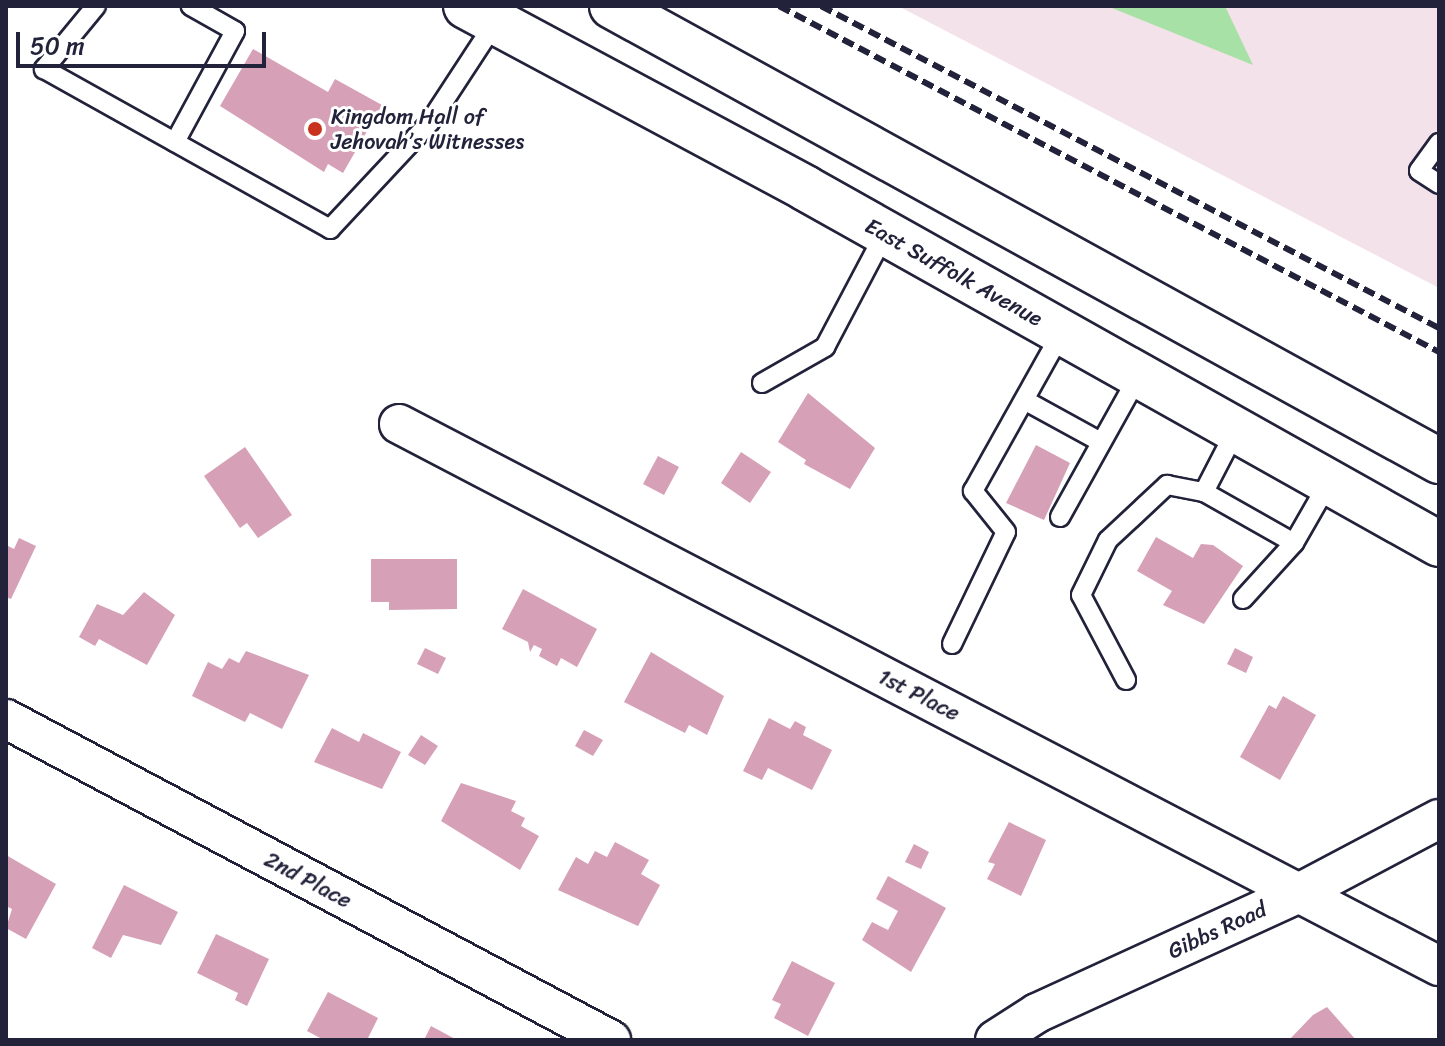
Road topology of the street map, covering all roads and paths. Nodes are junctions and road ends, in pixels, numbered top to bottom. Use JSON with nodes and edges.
{"nodes":[{"id":1,"x":96,"y":6,"type":"edge"},
{"id":2,"x":191,"y":6,"type":"edge"},
{"id":3,"x":612,"y":6,"type":"edge"},
{"id":4,"x":481,"y":14,"type":"edge"},
{"id":5,"x":175,"y":142,"type":"junction"},
{"id":6,"x":1439,"y":143,"type":"edge"},
{"id":7,"x":1439,"y":184,"type":"edge"},
{"id":8,"x":885,"y":233,"type":"junction"},
{"id":9,"x":1062,"y":332,"type":"junction"},
{"id":10,"x":1139,"y":375,"type":"junction"},
{"id":11,"x":762,"y":383,"type":"dead end"},
{"id":12,"x":1026,"y":401,"type":"junction"},
{"id":13,"x":399,"y":424,"type":"dead end"},
{"id":14,"x":1236,"y":430,"type":"junction"},
{"id":15,"x":1101,"y":442,"type":"junction"},
{"id":16,"x":1439,"y":461,"type":"edge"},
{"id":17,"x":1329,"y":482,"type":"junction"},
{"id":18,"x":1204,"y":492,"type":"junction"},
{"id":19,"x":1060,"y":517,"type":"dead end"},
{"id":20,"x":1294,"y":543,"type":"junction"},
{"id":21,"x":1439,"y":544,"type":"edge"},
{"id":22,"x":1243,"y":599,"type":"dead end"},
{"id":23,"x":952,"y":644,"type":"dead end"},
{"id":24,"x":1126,"y":680,"type":"dead end"},
{"id":25,"x":6,"y":719,"type":"edge"},
{"id":26,"x":1439,"y":819,"type":"edge"},
{"id":27,"x":1299,"y":893,"type":"junction"},
{"id":28,"x":1439,"y":966,"type":"edge"},
{"id":29,"x":611,"y":1040,"type":"edge"},
{"id":30,"x":995,"y":1040,"type":"edge"}],
"edges":[{"from":1,"to":5,"type":"lane"},
{"from":2,"to":5,"type":"lane"},
{"from":3,"to":16,"type":"main road"},
{"from":4,"to":5,"type":"lane"},
{"from":4,"to":8,"type":"main road","name":"East Suffolk Avenue"},
{"from":6,"to":7,"type":"lane"},
{"from":8,"to":9,"type":"main road","name":"East Suffolk Avenue"},
{"from":8,"to":11,"type":"lane"},
{"from":9,"to":10,"type":"main road","name":"East Suffolk Avenue"},
{"from":9,"to":12,"type":"lane"},
{"from":10,"to":14,"type":"main road","name":"East Suffolk Avenue"},
{"from":10,"to":15,"type":"lane"},
{"from":12,"to":15,"type":"lane"},
{"from":12,"to":23,"type":"lane"},
{"from":13,"to":27,"type":"street","name":"1st Place"},
{"from":14,"to":17,"type":"main road","name":"East Suffolk Avenue"},
{"from":14,"to":18,"type":"lane"},
{"from":15,"to":19,"type":"lane"},
{"from":17,"to":20,"type":"lane"},
{"from":17,"to":21,"type":"main road","name":"East Suffolk Avenue"},
{"from":18,"to":20,"type":"lane"},
{"from":18,"to":24,"type":"lane"},
{"from":20,"to":22,"type":"lane"},
{"from":25,"to":29,"type":"street","name":"2nd Place"},
{"from":26,"to":27,"type":"street","name":"Gibbs Road"},
{"from":27,"to":28,"type":"street","name":"1st Place"},
{"from":27,"to":30,"type":"street","name":"Gibbs Road"}]}
